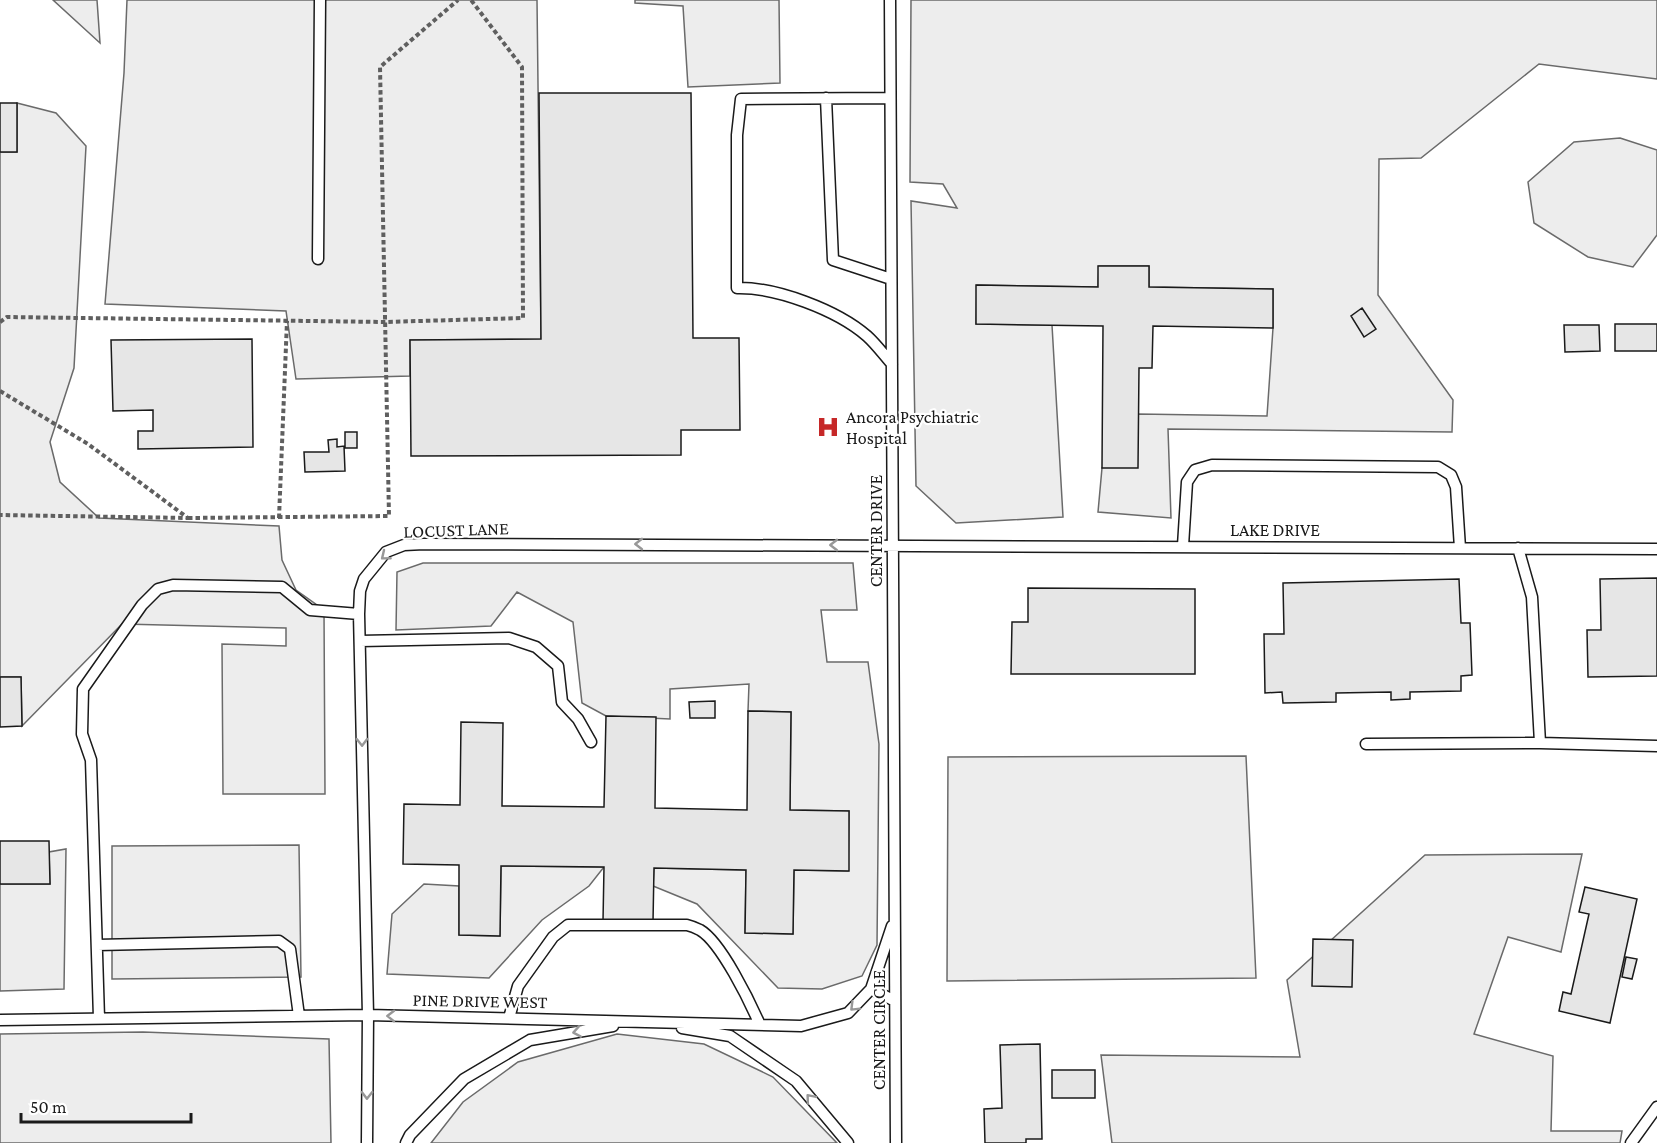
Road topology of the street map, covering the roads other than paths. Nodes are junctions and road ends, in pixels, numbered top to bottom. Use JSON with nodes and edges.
{"nodes":[{"id":1,"x":321,"y":0,"type":"edge"},
{"id":2,"x":890,"y":0,"type":"edge"},
{"id":3,"x":826,"y":98,"type":"junction"},
{"id":4,"x":890,"y":98,"type":"junction"},
{"id":5,"x":318,"y":259,"type":"dead end"},
{"id":6,"x":891,"y":279,"type":"junction"},
{"id":7,"x":892,"y":364,"type":"junction"},
{"id":8,"x":893,"y":545,"type":"junction"},
{"id":9,"x":1183,"y":546,"type":"junction"},
{"id":10,"x":1460,"y":548,"type":"junction"},
{"id":11,"x":1518,"y":548,"type":"junction"},
{"id":12,"x":1657,"y":549,"type":"edge"},
{"id":13,"x":359,"y":614,"type":"junction"},
{"id":14,"x":360,"y":641,"type":"junction"},
{"id":15,"x":591,"y":742,"type":"dead end"},
{"id":16,"x":1540,"y":743,"type":"junction"},
{"id":17,"x":1366,"y":744,"type":"dead end"},
{"id":18,"x":1657,"y":746,"type":"edge"},
{"id":19,"x":895,"y":917,"type":"junction"},
{"id":20,"x":97,"y":945,"type":"junction"},
{"id":21,"x":871,"y":989,"type":"junction"},
{"id":22,"x":895,"y":1001,"type":"junction"},
{"id":23,"x":368,"y":1015,"type":"junction"},
{"id":24,"x":299,"y":1016,"type":"junction"},
{"id":25,"x":99,"y":1018,"type":"junction"},
{"id":26,"x":509,"y":1018,"type":"junction"},
{"id":27,"x":0,"y":1020,"type":"edge"},
{"id":28,"x":638,"y":1021,"type":"junction"},
{"id":29,"x":759,"y":1025,"type":"junction"},
{"id":30,"x":1657,"y":1107,"type":"edge"},
{"id":31,"x":367,"y":1143,"type":"edge"},
{"id":32,"x":406,"y":1143,"type":"edge"},
{"id":33,"x":848,"y":1143,"type":"edge"},
{"id":34,"x":896,"y":1143,"type":"edge"},
{"id":35,"x":1631,"y":1143,"type":"edge"}],
"edges":[{"from":1,"to":5,"type":"lane"},
{"from":2,"to":4,"type":"lane","name":"CENTER DRIVE"},
{"from":3,"to":4,"type":"lane"},
{"from":3,"to":6,"type":"lane"},
{"from":3,"to":7,"type":"lane"},
{"from":4,"to":6,"type":"lane","name":"CENTER DRIVE"},
{"from":6,"to":7,"type":"lane","name":"CENTER DRIVE"},
{"from":7,"to":8,"type":"lane","name":"CENTER DRIVE"},
{"from":8,"to":9,"type":"lane","name":"LAKE DRIVE"},
{"from":8,"to":13,"type":"lane","name":"LOCUST LANE","one_way":true},
{"from":8,"to":19,"type":"lane","name":"CENTER DRIVE"},
{"from":9,"to":10,"type":"lane","name":"LAKE DRIVE"},
{"from":9,"to":10,"type":"lane"},
{"from":10,"to":11,"type":"lane","name":"LAKE DRIVE"},
{"from":11,"to":12,"type":"lane","name":"LAKE DRIVE"},
{"from":11,"to":16,"type":"lane"},
{"from":13,"to":14,"type":"lane","name":"LOCUST LANE"},
{"from":13,"to":20,"type":"lane"},
{"from":14,"to":15,"type":"lane"},
{"from":14,"to":23,"type":"lane","name":"LOCUST LANE","one_way":true},
{"from":16,"to":17,"type":"lane"},
{"from":16,"to":18,"type":"lane"},
{"from":19,"to":21,"type":"lane","name":"PINE DRIVE WEST"},
{"from":19,"to":22,"type":"lane","name":"CENTER CIRCLE"},
{"from":20,"to":24,"type":"lane"},
{"from":20,"to":25,"type":"lane"},
{"from":21,"to":22,"type":"lane"},
{"from":21,"to":29,"type":"lane","name":"PINE DRIVE WEST","one_way":true},
{"from":22,"to":34,"type":"lane","name":"CENTER CIRCLE"},
{"from":23,"to":24,"type":"lane","name":"PINE DRIVE WEST"},
{"from":26,"to":23,"type":"lane","name":"PINE DRIVE WEST","one_way":true},
{"from":23,"to":31,"type":"lane","one_way":true},
{"from":24,"to":25,"type":"lane","name":"PINE DRIVE WEST"},
{"from":25,"to":27,"type":"lane","name":"PINE DRIVE WEST"},
{"from":26,"to":28,"type":"lane","name":"PINE DRIVE WEST"},
{"from":26,"to":29,"type":"lane"},
{"from":28,"to":29,"type":"lane","name":"PINE DRIVE WEST"},
{"from":28,"to":32,"type":"lane","one_way":true},
{"from":33,"to":28,"type":"lane","one_way":true},
{"from":30,"to":35,"type":"lane"}]}
